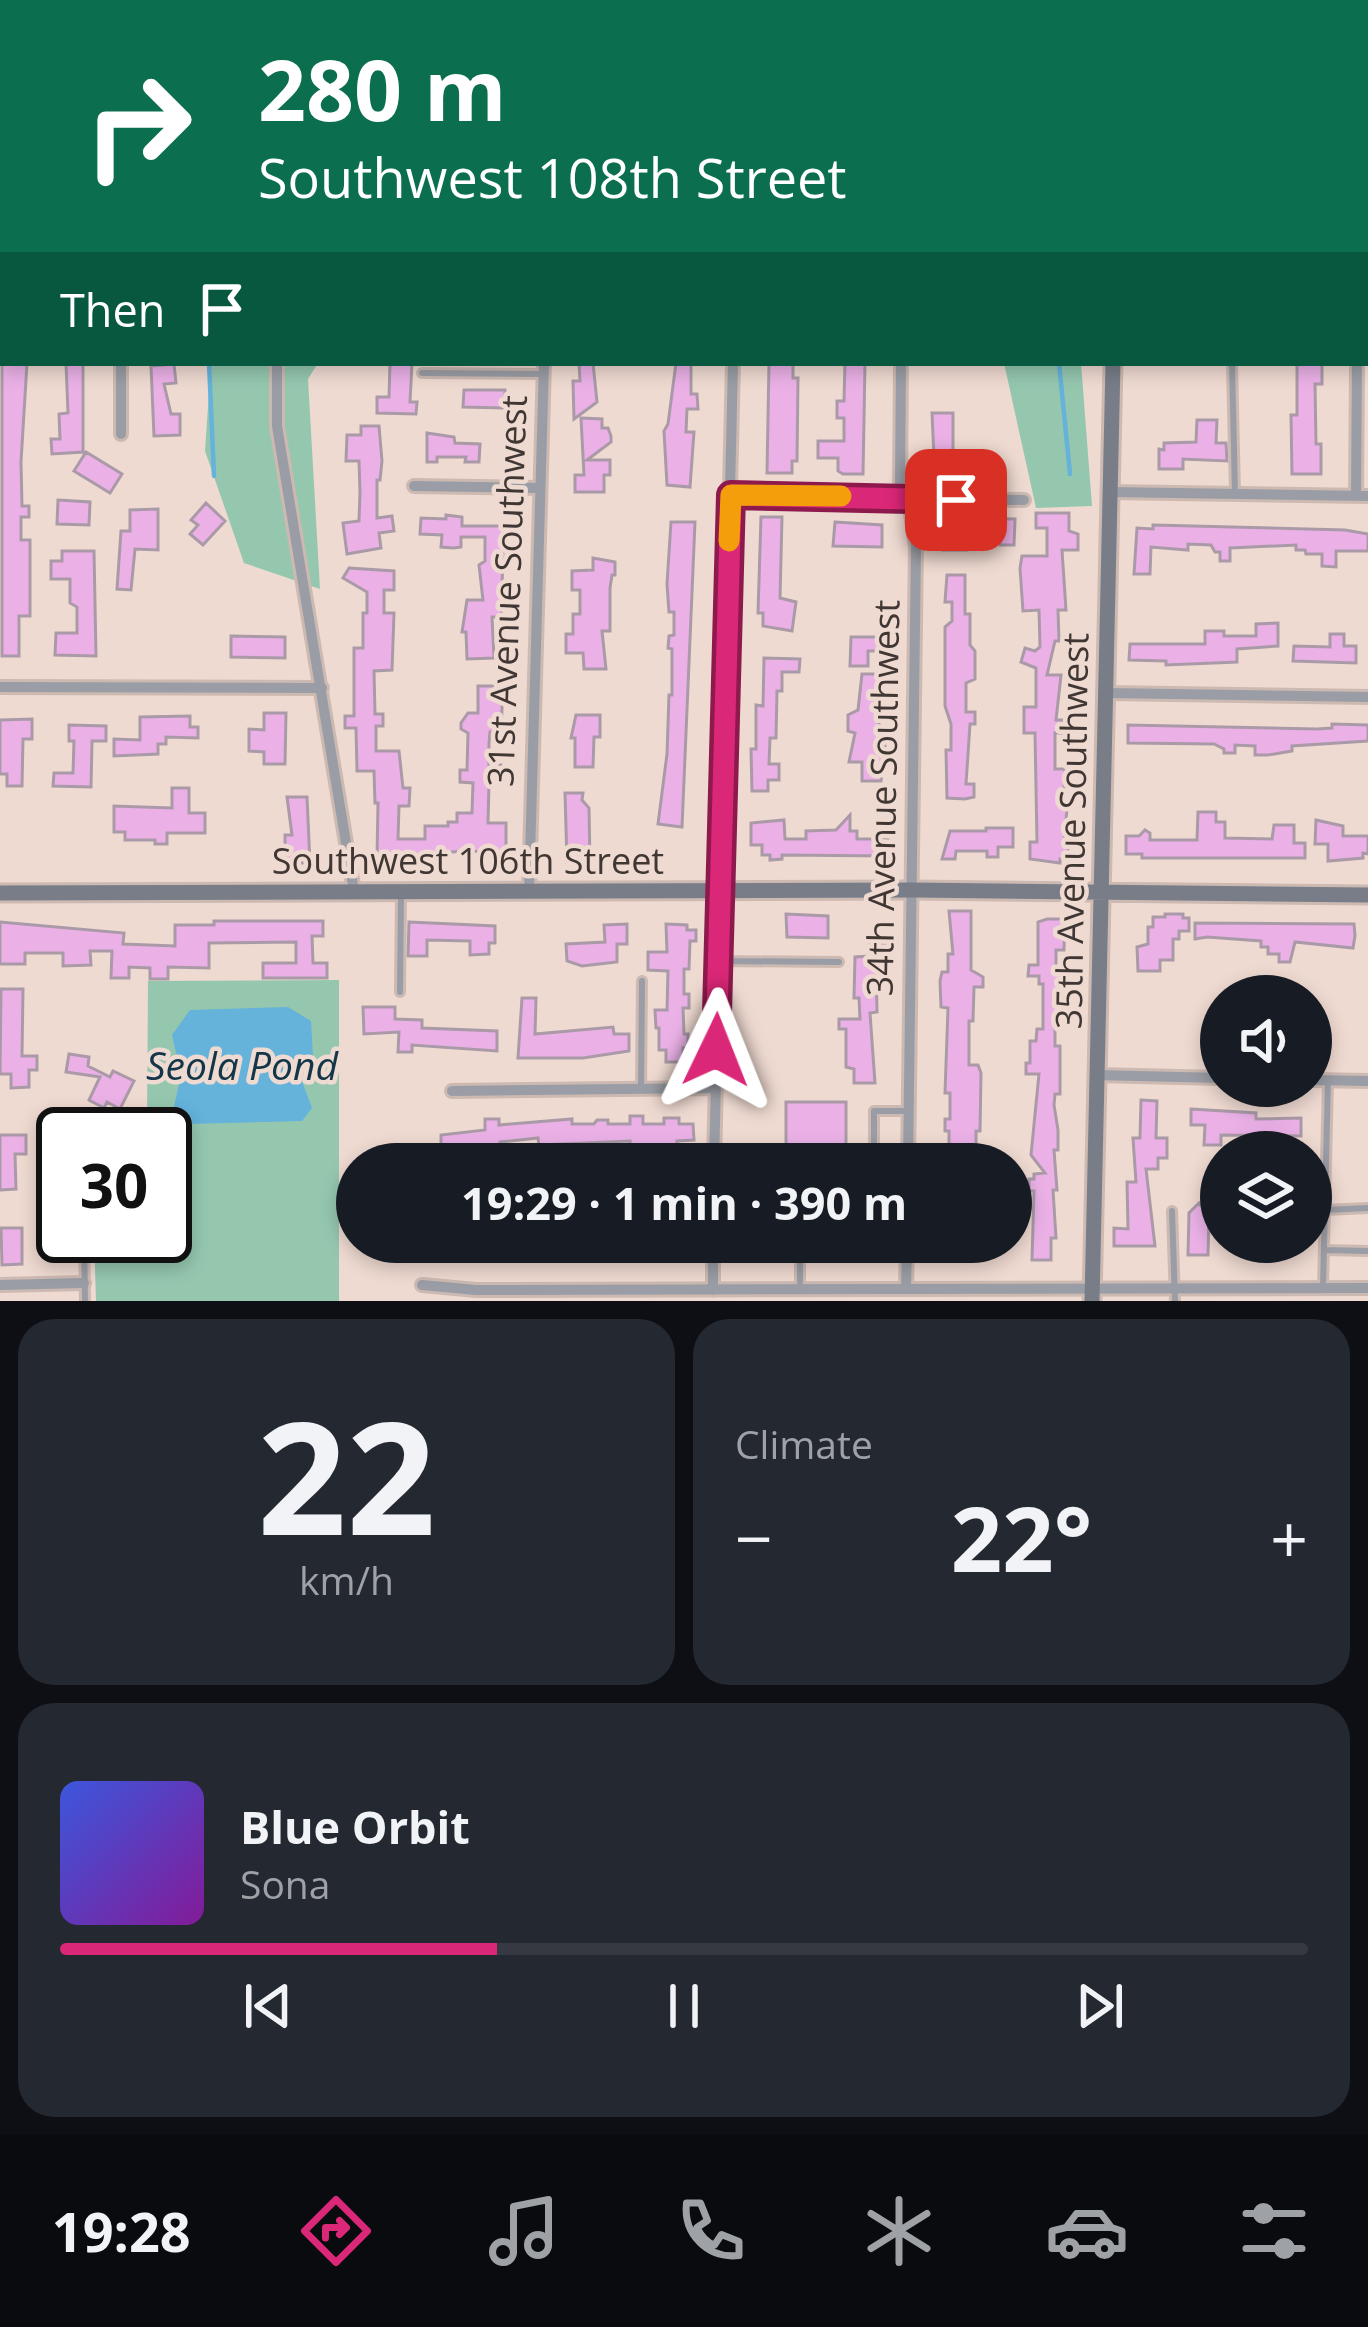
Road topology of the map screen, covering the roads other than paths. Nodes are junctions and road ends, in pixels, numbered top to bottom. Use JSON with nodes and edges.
{"nodes":[{"id":1,"x":121,"y":366,"type":"edge"},
{"id":2,"x":277,"y":366,"type":"edge"},
{"id":3,"x":733,"y":366,"type":"edge"},
{"id":4,"x":902,"y":366,"type":"edge"},
{"id":5,"x":1113,"y":366,"type":"edge"},
{"id":6,"x":1232,"y":366,"type":"edge"},
{"id":7,"x":1357,"y":366,"type":"edge"},
{"id":8,"x":544,"y":369,"type":"edge"},
{"id":9,"x":422,"y":373,"type":"dead end"},
{"id":10,"x":121,"y":434,"type":"dead end"},
{"id":11,"x":414,"y":486,"type":"dead end"},
{"id":12,"x":539,"y":488,"type":"junction"},
{"id":13,"x":1110,"y":492,"type":"junction"},
{"id":14,"x":1235,"y":494,"type":"junction"},
{"id":15,"x":731,"y":495,"type":"junction"},
{"id":16,"x":1362,"y":496,"type":"edge"},
{"id":17,"x":905,"y":498,"type":"junction"},
{"id":18,"x":1024,"y":500,"type":"dead end"},
{"id":19,"x":0,"y":687,"type":"edge"},
{"id":20,"x":322,"y":688,"type":"junction"},
{"id":21,"x":1106,"y":693,"type":"junction"},
{"id":22,"x":1368,"y":697,"type":"edge"},
{"id":23,"x":913,"y":890,"type":"junction"},
{"id":24,"x":354,"y":891,"type":"junction"},
{"id":25,"x":401,"y":891,"type":"junction"},
{"id":26,"x":720,"y":891,"type":"junction"},
{"id":27,"x":529,"y":892,"type":"junction"},
{"id":28,"x":1100,"y":892,"type":"junction"},
{"id":29,"x":0,"y":893,"type":"edge"},
{"id":30,"x":1368,"y":895,"type":"edge"},
{"id":31,"x":718,"y":961,"type":"junction"},
{"id":32,"x":839,"y":962,"type":"dead end"},
{"id":33,"x":642,"y":981,"type":"dead end"},
{"id":34,"x":400,"y":992,"type":"dead end"},
{"id":35,"x":1096,"y":1075,"type":"junction"},
{"id":36,"x":1200,"y":1077,"type":"edge"},
{"id":37,"x":1332,"y":1080,"type":"edge"},
{"id":38,"x":1368,"y":1081,"type":"edge"},
{"id":39,"x":641,"y":1088,"type":"junction"},
{"id":40,"x":715,"y":1088,"type":"junction"},
{"id":41,"x":452,"y":1091,"type":"dead end"},
{"id":42,"x":909,"y":1112,"type":"junction"},
{"id":43,"x":714,"y":1143,"type":"edge"},
{"id":44,"x":874,"y":1143,"type":"edge"},
{"id":45,"x":908,"y":1143,"type":"edge"},
{"id":46,"x":1368,"y":1208,"type":"edge"},
{"id":47,"x":1332,"y":1210,"type":"edge"},
{"id":48,"x":1172,"y":1211,"type":"dead end"},
{"id":49,"x":1332,"y":1250,"type":"edge"},
{"id":50,"x":1368,"y":1250,"type":"edge"},
{"id":51,"x":84,"y":1263,"type":"edge"},
{"id":52,"x":713,"y":1263,"type":"edge"},
{"id":53,"x":800,"y":1263,"type":"edge"},
{"id":54,"x":907,"y":1263,"type":"edge"},
{"id":55,"x":1324,"y":1263,"type":"edge"},
{"id":56,"x":84,"y":1283,"type":"junction"},
{"id":57,"x":0,"y":1285,"type":"edge"},
{"id":58,"x":422,"y":1285,"type":"dead end"},
{"id":59,"x":1174,"y":1287,"type":"junction"},
{"id":60,"x":1259,"y":1287,"type":"junction"},
{"id":61,"x":1323,"y":1288,"type":"junction"},
{"id":62,"x":1368,"y":1288,"type":"edge"},
{"id":63,"x":800,"y":1289,"type":"junction"},
{"id":64,"x":906,"y":1289,"type":"junction"},
{"id":65,"x":476,"y":1290,"type":"junction"},
{"id":66,"x":713,"y":1290,"type":"junction"},
{"id":67,"x":765,"y":1295,"type":"edge"},
{"id":68,"x":926,"y":1295,"type":"edge"},
{"id":69,"x":1092,"y":1295,"type":"edge"},
{"id":70,"x":604,"y":1296,"type":"edge"},
{"id":71,"x":85,"y":1301,"type":"edge"},
{"id":72,"x":465,"y":1301,"type":"edge"},
{"id":73,"x":1175,"y":1301,"type":"edge"},
{"id":74,"x":1260,"y":1301,"type":"edge"}],
"edges":[{"from":1,"to":10,"type":"street"},
{"from":2,"to":20,"type":"street"},
{"from":3,"to":15,"type":"street"},
{"from":4,"to":17,"type":"street","name":"34th Avenue Southwest"},
{"from":5,"to":13,"type":"street","name":"35th Avenue Southwest"},
{"from":6,"to":14,"type":"lane"},
{"from":7,"to":16,"type":"street"},
{"from":8,"to":9,"type":"lane"},
{"from":8,"to":12,"type":"street","name":"31st Avenue Southwest"},
{"from":11,"to":12,"type":"street"},
{"from":12,"to":27,"type":"street","name":"31st Avenue Southwest"},
{"from":13,"to":14,"type":"street"},
{"from":13,"to":21,"type":"street","name":"35th Avenue Southwest"},
{"from":14,"to":16,"type":"street"},
{"from":15,"to":17,"type":"street"},
{"from":15,"to":26,"type":"street"},
{"from":17,"to":18,"type":"street"},
{"from":17,"to":23,"type":"street","name":"34th Avenue Southwest"},
{"from":19,"to":20,"type":"street"},
{"from":20,"to":24,"type":"street"},
{"from":21,"to":22,"type":"street"},
{"from":21,"to":28,"type":"street","name":"35th Avenue Southwest"},
{"from":23,"to":26,"type":"street","name":"Southwest 106th Street"},
{"from":23,"to":28,"type":"street","name":"Southwest 106th Street"},
{"from":23,"to":42,"type":"street","name":"34th Avenue Southwest"},
{"from":24,"to":25,"type":"street","name":"Southwest 106th Street"},
{"from":24,"to":29,"type":"street","name":"Southwest 106th Street"},
{"from":25,"to":27,"type":"street","name":"Southwest 106th Street"},
{"from":25,"to":34,"type":"lane"},
{"from":26,"to":27,"type":"street","name":"Southwest 106th Street"},
{"from":26,"to":31,"type":"street"},
{"from":28,"to":30,"type":"street","name":"Southwest 106th Street"},
{"from":28,"to":35,"type":"street","name":"35th Avenue Southwest"},
{"from":31,"to":32,"type":"lane"},
{"from":31,"to":40,"type":"street"},
{"from":33,"to":39,"type":"lane"},
{"from":35,"to":36,"type":"street"},
{"from":35,"to":69,"type":"street","name":"35th Avenue Southwest"},
{"from":37,"to":38,"type":"street"},
{"from":39,"to":40,"type":"street"},
{"from":39,"to":41,"type":"street"},
{"from":40,"to":43,"type":"street"},
{"from":42,"to":44,"type":"lane"},
{"from":42,"to":45,"type":"street","name":"34th Avenue Southwest"},
{"from":46,"to":47,"type":"lane"},
{"from":48,"to":59,"type":"lane"},
{"from":49,"to":50,"type":"lane"},
{"from":51,"to":56,"type":"lane"},
{"from":52,"to":66,"type":"street"},
{"from":53,"to":63,"type":"lane"},
{"from":54,"to":64,"type":"street"},
{"from":55,"to":61,"type":"lane"},
{"from":56,"to":57,"type":"street"},
{"from":56,"to":71,"type":"lane"},
{"from":58,"to":65,"type":"street"},
{"from":59,"to":60,"type":"street"},
{"from":59,"to":69,"type":"street"},
{"from":59,"to":73,"type":"lane"},
{"from":60,"to":61,"type":"street"},
{"from":60,"to":74,"type":"street"},
{"from":61,"to":62,"type":"street"},
{"from":63,"to":64,"type":"street"},
{"from":63,"to":67,"type":"street"},
{"from":64,"to":68,"type":"street"},
{"from":65,"to":70,"type":"street"},
{"from":65,"to":72,"type":"street"},
{"from":66,"to":67,"type":"street"},
{"from":66,"to":70,"type":"street"},
{"from":68,"to":69,"type":"street"}]}
